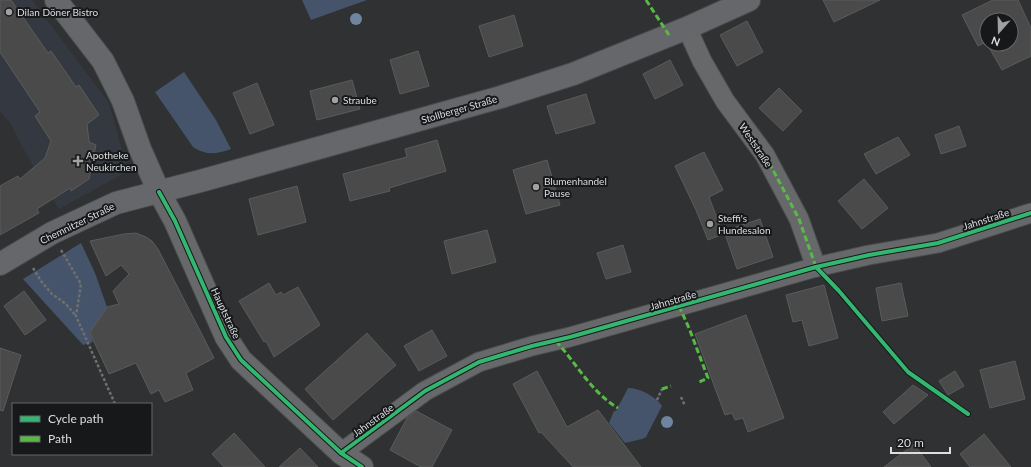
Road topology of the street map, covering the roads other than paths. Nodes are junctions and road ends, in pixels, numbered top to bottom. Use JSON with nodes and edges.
{"nodes":[{"id":1,"x":56,"y":0,"type":"edge"},
{"id":2,"x":749,"y":0,"type":"edge"},
{"id":3,"x":687,"y":28,"type":"junction"},
{"id":4,"x":159,"y":192,"type":"junction"},
{"id":5,"x":1031,"y":212,"type":"edge"},
{"id":6,"x":0,"y":264,"type":"edge"},
{"id":7,"x":816,"y":267,"type":"junction"},
{"id":8,"x":341,"y":453,"type":"junction"},
{"id":9,"x":360,"y":467,"type":"edge"}],
"edges":[{"from":1,"to":4,"type":"main road","name":"Hauptstraße"},
{"from":2,"to":3,"type":"main road","name":"Stollberger Straße"},
{"from":3,"to":4,"type":"main road","name":"Stollberger Straße"},
{"from":3,"to":7,"type":"street","name":"Weststraße"},
{"from":4,"to":6,"type":"main road","name":"Chemnitzer Straße"},
{"from":4,"to":8,"type":"street","name":"Hauptstraße"},
{"from":5,"to":7,"type":"street","name":"Jahnstraße"},
{"from":7,"to":8,"type":"street","name":"Jahnstraße"},
{"from":8,"to":9,"type":"street","name":"Hauptstraße"}]}
